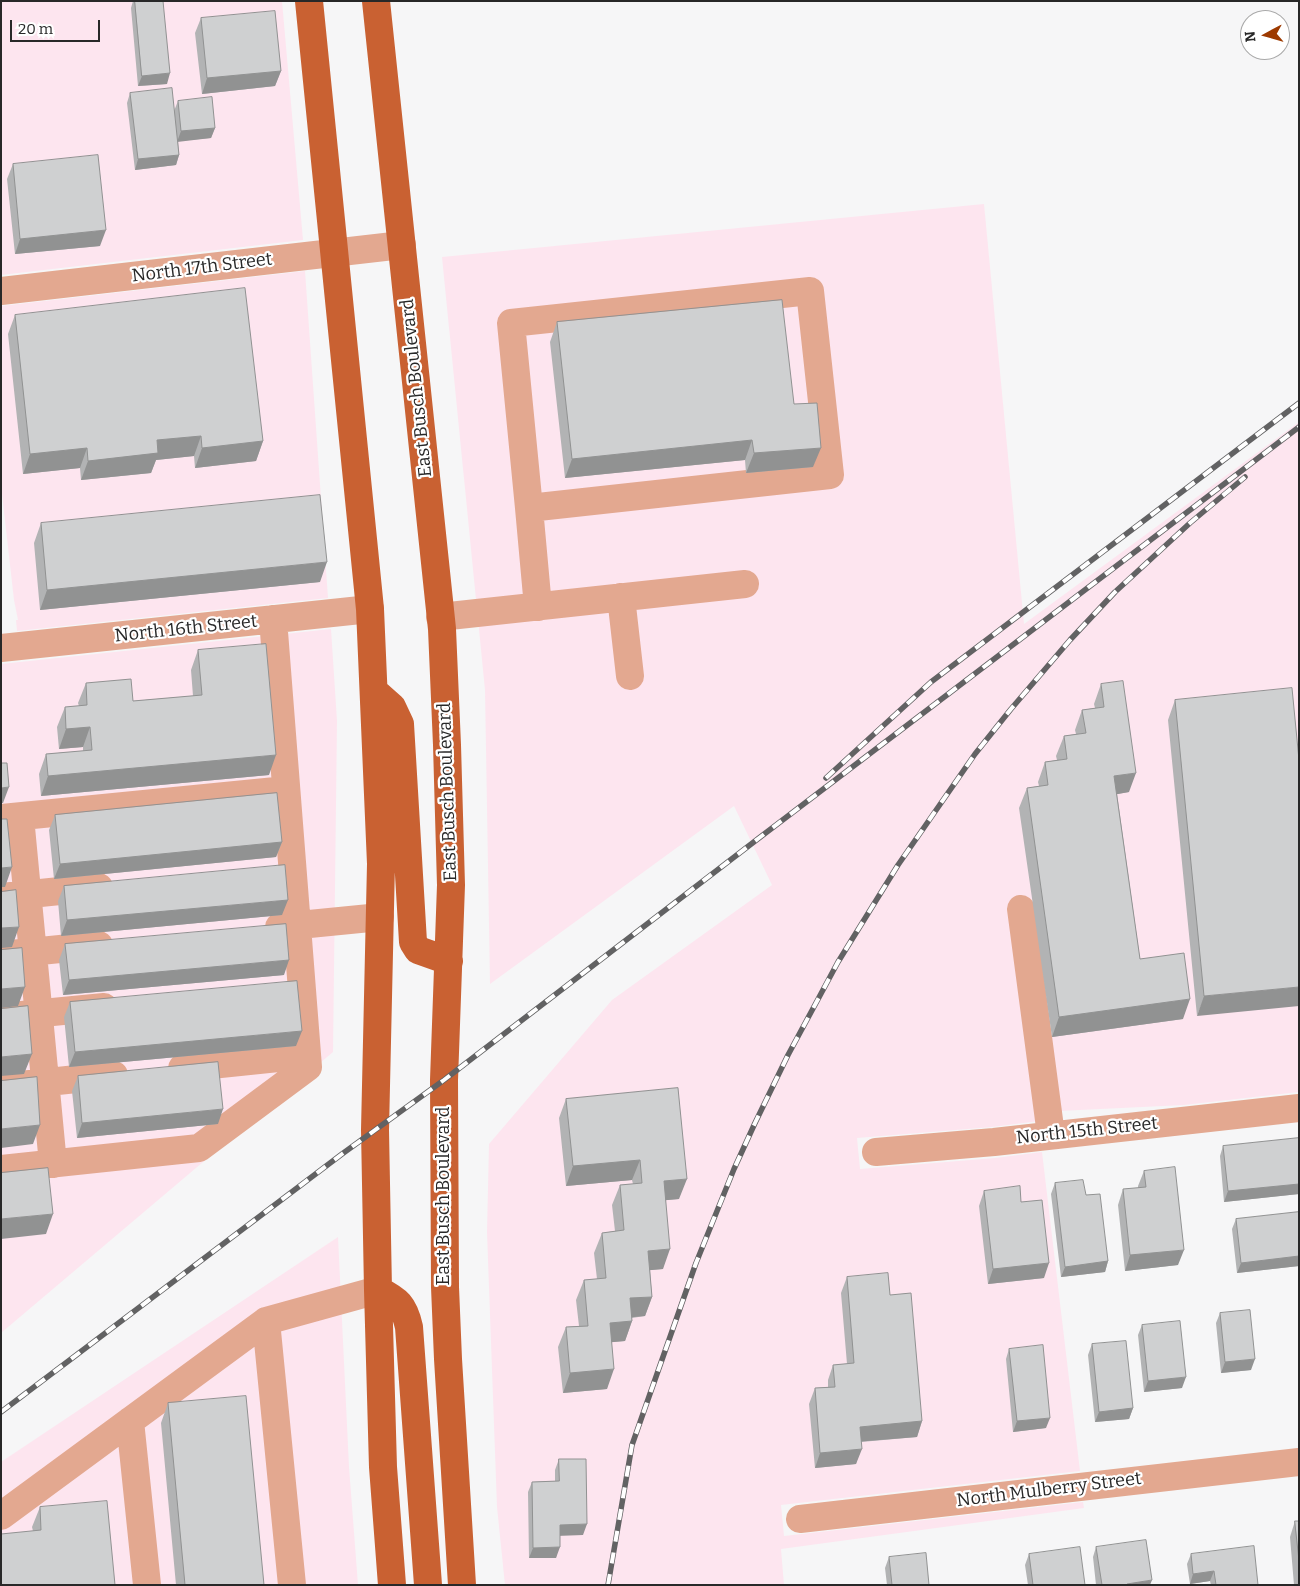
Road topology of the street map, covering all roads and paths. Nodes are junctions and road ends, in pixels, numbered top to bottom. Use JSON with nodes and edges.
{"nodes":[{"id":1,"x":309,"y":1,"type":"edge"},
{"id":2,"x":376,"y":1,"type":"edge"},
{"id":3,"x":402,"y":245,"type":"junction"},
{"id":4,"x":335,"y":252,"type":"junction"},
{"id":5,"x":1,"y":291,"type":"edge"},
{"id":6,"x":529,"y":508,"type":"junction"},
{"id":7,"x":745,"y":584,"type":"dead end"},
{"id":8,"x":621,"y":598,"type":"junction"},
{"id":9,"x":538,"y":606,"type":"junction"},
{"id":10,"x":370,"y":609,"type":"junction"},
{"id":11,"x":440,"y":617,"type":"junction"},
{"id":12,"x":273,"y":619,"type":"junction"},
{"id":13,"x":1,"y":648,"type":"edge"},
{"id":14,"x":630,"y":676,"type":"dead end"},
{"id":15,"x":374,"y":690,"type":"junction"},
{"id":16,"x":286,"y":790,"type":"junction"},
{"id":17,"x":11,"y":817,"type":"edge"},
{"id":18,"x":126,"y":885,"type":"edge"},
{"id":19,"x":28,"y":894,"type":"junction"},
{"id":20,"x":1,"y":897,"type":"edge"},
{"id":21,"x":1022,"y":909,"type":"dead end"},
{"id":22,"x":380,"y":917,"type":"junction"},
{"id":23,"x":297,"y":926,"type":"junction"},
{"id":24,"x":258,"y":930,"type":"edge"},
{"id":25,"x":121,"y":943,"type":"edge"},
{"id":26,"x":33,"y":952,"type":"junction"},
{"id":27,"x":1,"y":955,"type":"edge"},
{"id":28,"x":448,"y":961,"type":"junction"},
{"id":29,"x":126,"y":1004,"type":"edge"},
{"id":30,"x":39,"y":1013,"type":"junction"},
{"id":31,"x":1,"y":1017,"type":"edge"},
{"id":32,"x":307,"y":1055,"type":"junction"},
{"id":33,"x":45,"y":1082,"type":"junction"},
{"id":34,"x":1,"y":1087,"type":"edge"},
{"id":35,"x":1299,"y":1108,"type":"edge"},
{"id":36,"x":1051,"y":1135,"type":"junction"},
{"id":37,"x":876,"y":1152,"type":"dead end"},
{"id":38,"x":53,"y":1164,"type":"junction"},
{"id":39,"x":1,"y":1169,"type":"edge"},
{"id":40,"x":378,"y":1290,"type":"junction"},
{"id":41,"x":266,"y":1321,"type":"junction"},
{"id":42,"x":130,"y":1421,"type":"junction"},
{"id":43,"x":1299,"y":1462,"type":"edge"},
{"id":44,"x":1,"y":1516,"type":"edge"},
{"id":45,"x":800,"y":1519,"type":"dead end"},
{"id":46,"x":147,"y":1585,"type":"edge"},
{"id":47,"x":292,"y":1585,"type":"edge"},
{"id":48,"x":392,"y":1585,"type":"edge"},
{"id":49,"x":428,"y":1585,"type":"edge"},
{"id":50,"x":462,"y":1585,"type":"edge"}],
"edges":[{"from":1,"to":4,"type":"main road"},
{"from":2,"to":3,"type":"main road","name":"East Busch Boulevard"},
{"from":3,"to":4,"type":"street","name":"North 17th Street"},
{"from":3,"to":11,"type":"main road","name":"East Busch Boulevard"},
{"from":4,"to":5,"type":"street","name":"North 17th Street"},
{"from":4,"to":10,"type":"main road"},
{"from":6,"to":6,"type":"street"},
{"from":6,"to":9,"type":"street"},
{"from":7,"to":8,"type":"street"},
{"from":8,"to":9,"type":"street"},
{"from":8,"to":14,"type":"street"},
{"from":9,"to":11,"type":"street"},
{"from":10,"to":12,"type":"street","name":"North 16th Street"},
{"from":10,"to":15,"type":"main road"},
{"from":11,"to":28,"type":"main road","name":"East Busch Boulevard"},
{"from":12,"to":13,"type":"street","name":"North 16th Street"},
{"from":12,"to":16,"type":"street"},
{"from":15,"to":22,"type":"main road"},
{"from":15,"to":28,"type":"main road"},
{"from":16,"to":17,"type":"street"},
{"from":16,"to":23,"type":"street"},
{"from":17,"to":19,"type":"street"},
{"from":18,"to":19,"type":"street"},
{"from":19,"to":20,"type":"street"},
{"from":19,"to":26,"type":"street"},
{"from":21,"to":36,"type":"street"},
{"from":22,"to":23,"type":"street"},
{"from":22,"to":40,"type":"main road"},
{"from":23,"to":24,"type":"street"},
{"from":23,"to":32,"type":"street"},
{"from":25,"to":26,"type":"street"},
{"from":26,"to":27,"type":"street"},
{"from":26,"to":30,"type":"street"},
{"from":28,"to":50,"type":"main road","name":"East Busch Boulevard"},
{"from":29,"to":30,"type":"street"},
{"from":30,"to":31,"type":"street"},
{"from":30,"to":33,"type":"street"},
{"from":32,"to":33,"type":"street"},
{"from":32,"to":38,"type":"street"},
{"from":33,"to":34,"type":"street"},
{"from":33,"to":38,"type":"street"},
{"from":35,"to":36,"type":"street","name":"North 15th Street"},
{"from":36,"to":37,"type":"street","name":"North 15th Street"},
{"from":38,"to":39,"type":"street"},
{"from":40,"to":41,"type":"street"},
{"from":40,"to":48,"type":"main road"},
{"from":40,"to":49,"type":"main road"},
{"from":41,"to":42,"type":"street"},
{"from":41,"to":47,"type":"street"},
{"from":42,"to":44,"type":"street"},
{"from":42,"to":46,"type":"street"},
{"from":43,"to":45,"type":"street","name":"North Mulberry Street"}]}
